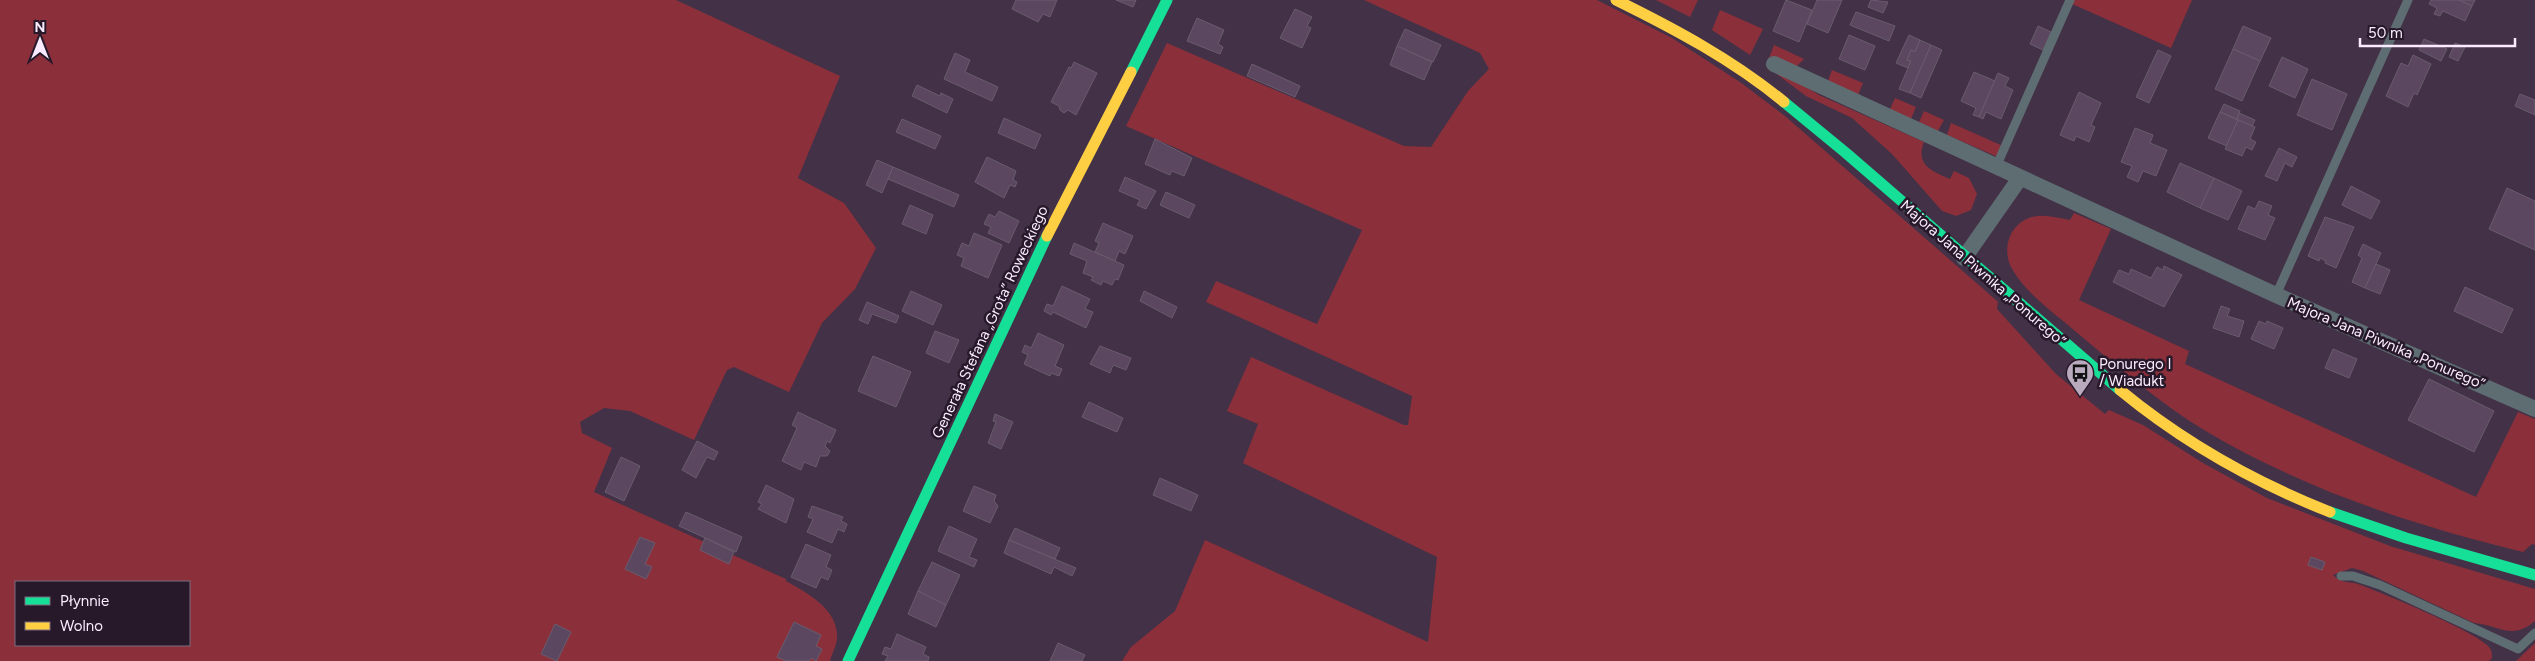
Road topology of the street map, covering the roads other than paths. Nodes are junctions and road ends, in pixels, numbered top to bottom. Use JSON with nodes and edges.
{"nodes":[{"id":1,"x":1167,"y":0,"type":"edge"},
{"id":2,"x":1616,"y":0,"type":"edge"},
{"id":3,"x":1645,"y":0,"type":"edge"},
{"id":4,"x":2070,"y":0,"type":"edge"},
{"id":5,"x":2408,"y":0,"type":"edge"},
{"id":6,"x":1640,"y":11,"type":"junction"},
{"id":7,"x":1774,"y":64,"type":"dead end"},
{"id":8,"x":1996,"y":167,"type":"junction"},
{"id":9,"x":2020,"y":178,"type":"junction"},
{"id":10,"x":1964,"y":258,"type":"junction"},
{"id":11,"x":2276,"y":295,"type":"junction"},
{"id":12,"x":2535,"y":409,"type":"edge"},
{"id":13,"x":2535,"y":575,"type":"edge"},
{"id":14,"x":2341,"y":576,"type":"dead end"},
{"id":15,"x":2535,"y":633,"type":"edge"},
{"id":16,"x":848,"y":661,"type":"edge"}],
"edges":[{"from":1,"to":16,"type":"street","name":"Generała Stefana „Grota” Roweckiego"},
{"from":2,"to":6,"type":"street","name":"Majora Jana Piwnika „Ponurego”"},
{"from":3,"to":6,"type":"lane"},
{"from":4,"to":8,"type":"lane"},
{"from":5,"to":11,"type":"lane"},
{"from":6,"to":10,"type":"street","name":"Majora Jana Piwnika „Ponurego”"},
{"from":7,"to":8,"type":"street","name":"Majora Jana Piwnika „Ponurego”"},
{"from":8,"to":9,"type":"street","name":"Majora Jana Piwnika „Ponurego”"},
{"from":9,"to":10,"type":"street"},
{"from":9,"to":11,"type":"street","name":"Majora Jana Piwnika „Ponurego”"},
{"from":10,"to":13,"type":"street","name":"Majora Jana Piwnika „Ponurego”"},
{"from":11,"to":12,"type":"street","name":"Majora Jana Piwnika „Ponurego”"},
{"from":14,"to":15,"type":"lane"}]}
